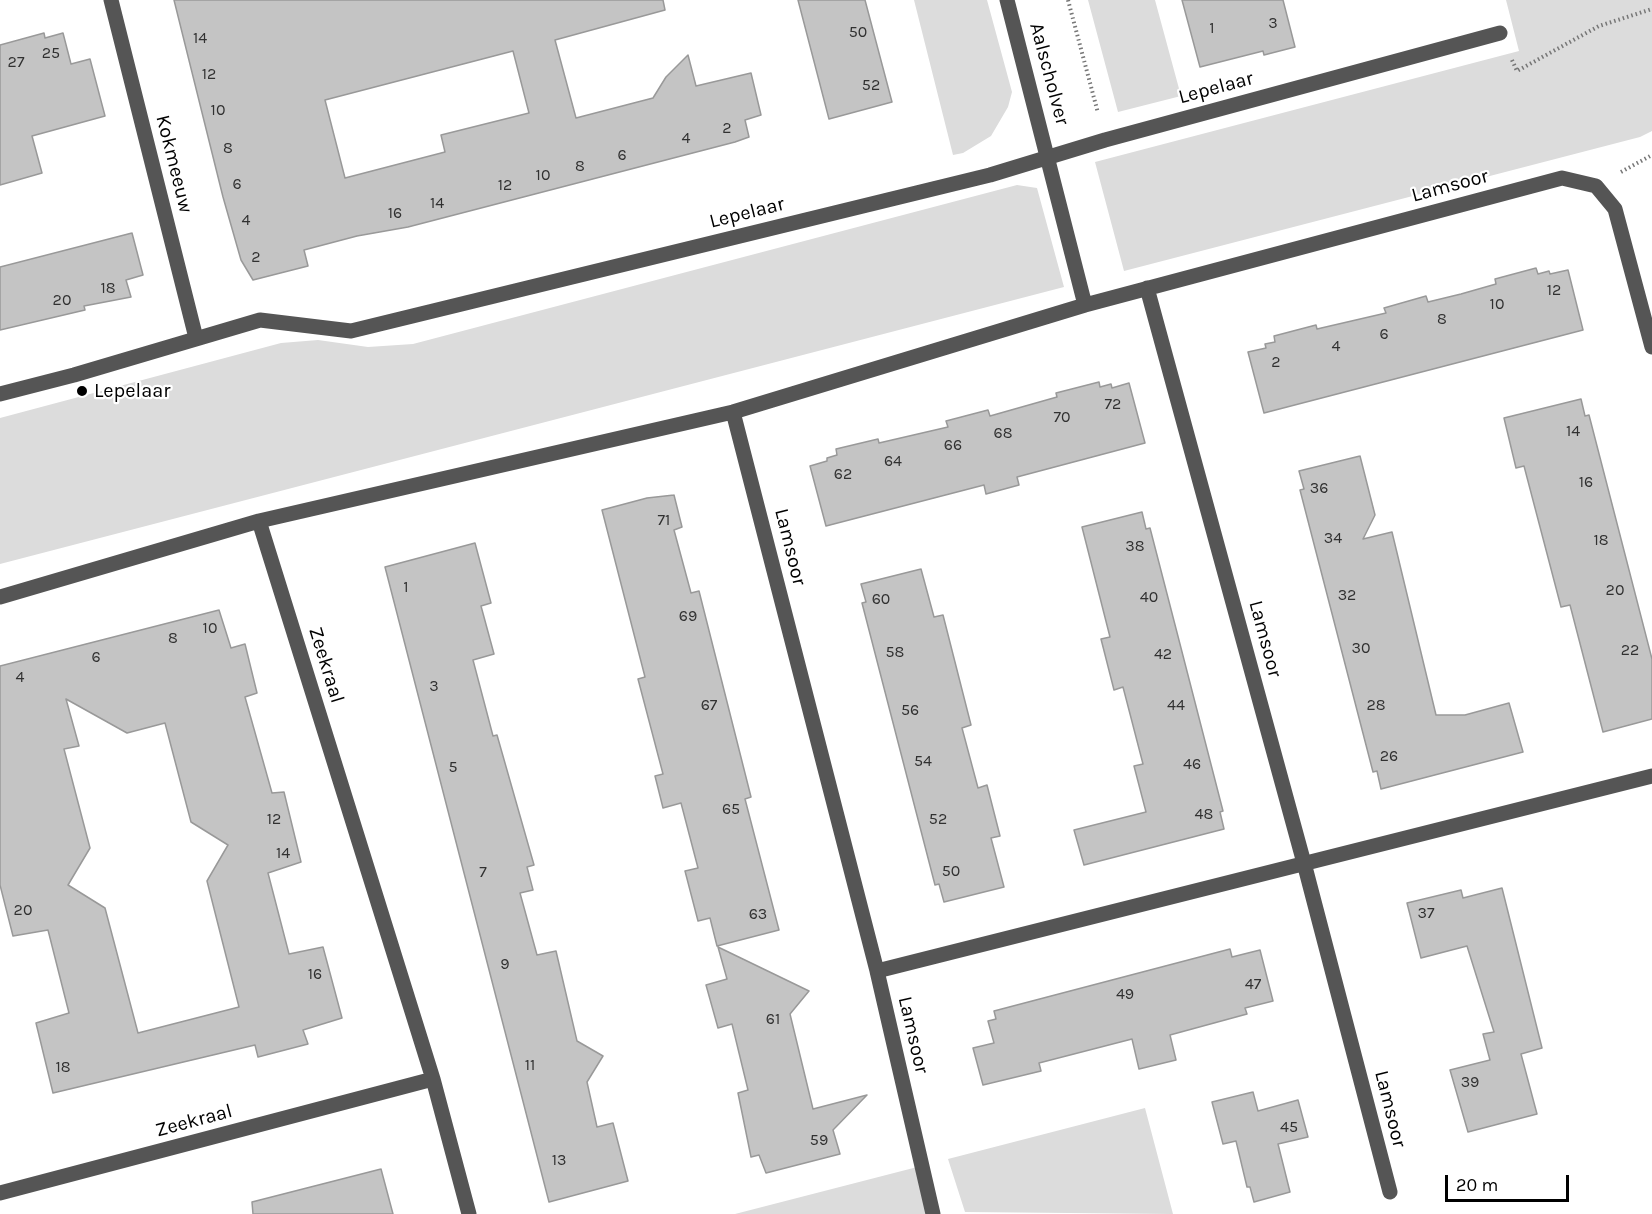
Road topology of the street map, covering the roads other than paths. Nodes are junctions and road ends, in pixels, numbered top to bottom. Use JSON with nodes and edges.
{"nodes":[{"id":1,"x":111,"y":0,"type":"edge"},
{"id":2,"x":1007,"y":0,"type":"edge"},
{"id":3,"x":1500,"y":33,"type":"road end"},
{"id":4,"x":1049,"y":159,"type":"junction"},
{"id":5,"x":1148,"y":288,"type":"junction"},
{"id":6,"x":1085,"y":305,"type":"junction"},
{"id":7,"x":196,"y":338,"type":"junction"},
{"id":8,"x":1652,"y":347,"type":"edge"},
{"id":9,"x":0,"y":394,"type":"edge"},
{"id":10,"x":733,"y":412,"type":"junction"},
{"id":11,"x":259,"y":521,"type":"junction"},
{"id":12,"x":0,"y":597,"type":"edge"},
{"id":13,"x":1652,"y":776,"type":"edge"},
{"id":14,"x":1304,"y":863,"type":"junction"},
{"id":15,"x":877,"y":971,"type":"junction"},
{"id":16,"x":433,"y":1079,"type":"junction"},
{"id":17,"x":1390,"y":1192,"type":"dead end"},
{"id":18,"x":0,"y":1193,"type":"edge"},
{"id":19,"x":469,"y":1214,"type":"edge"},
{"id":20,"x":933,"y":1214,"type":"edge"}],
"edges":[{"from":1,"to":7,"type":"street","name":"Kokmeeuw"},
{"from":2,"to":4,"type":"street","name":"Aalscholver"},
{"from":3,"to":4,"type":"street","name":"Lepelaar"},
{"from":4,"to":6,"type":"street"},
{"from":4,"to":7,"type":"street","name":"Lepelaar"},
{"from":5,"to":6,"type":"street","name":"Lamsoor"},
{"from":5,"to":8,"type":"street","name":"Lamsoor"},
{"from":5,"to":14,"type":"street","name":"Lamsoor"},
{"from":6,"to":10,"type":"street","name":"Lamsoor"},
{"from":7,"to":9,"type":"street","name":"Lepelaar"},
{"from":10,"to":11,"type":"street","name":"Lamsoor"},
{"from":10,"to":15,"type":"street","name":"Lamsoor"},
{"from":11,"to":12,"type":"street"},
{"from":11,"to":16,"type":"street","name":"Zeekraal"},
{"from":13,"to":14,"type":"street"},
{"from":14,"to":15,"type":"street"},
{"from":14,"to":17,"type":"street","name":"Lamsoor"},
{"from":15,"to":20,"type":"street","name":"Lamsoor"},
{"from":16,"to":18,"type":"street","name":"Zeekraal"},
{"from":16,"to":19,"type":"street","name":"Zeekraal"}]}
